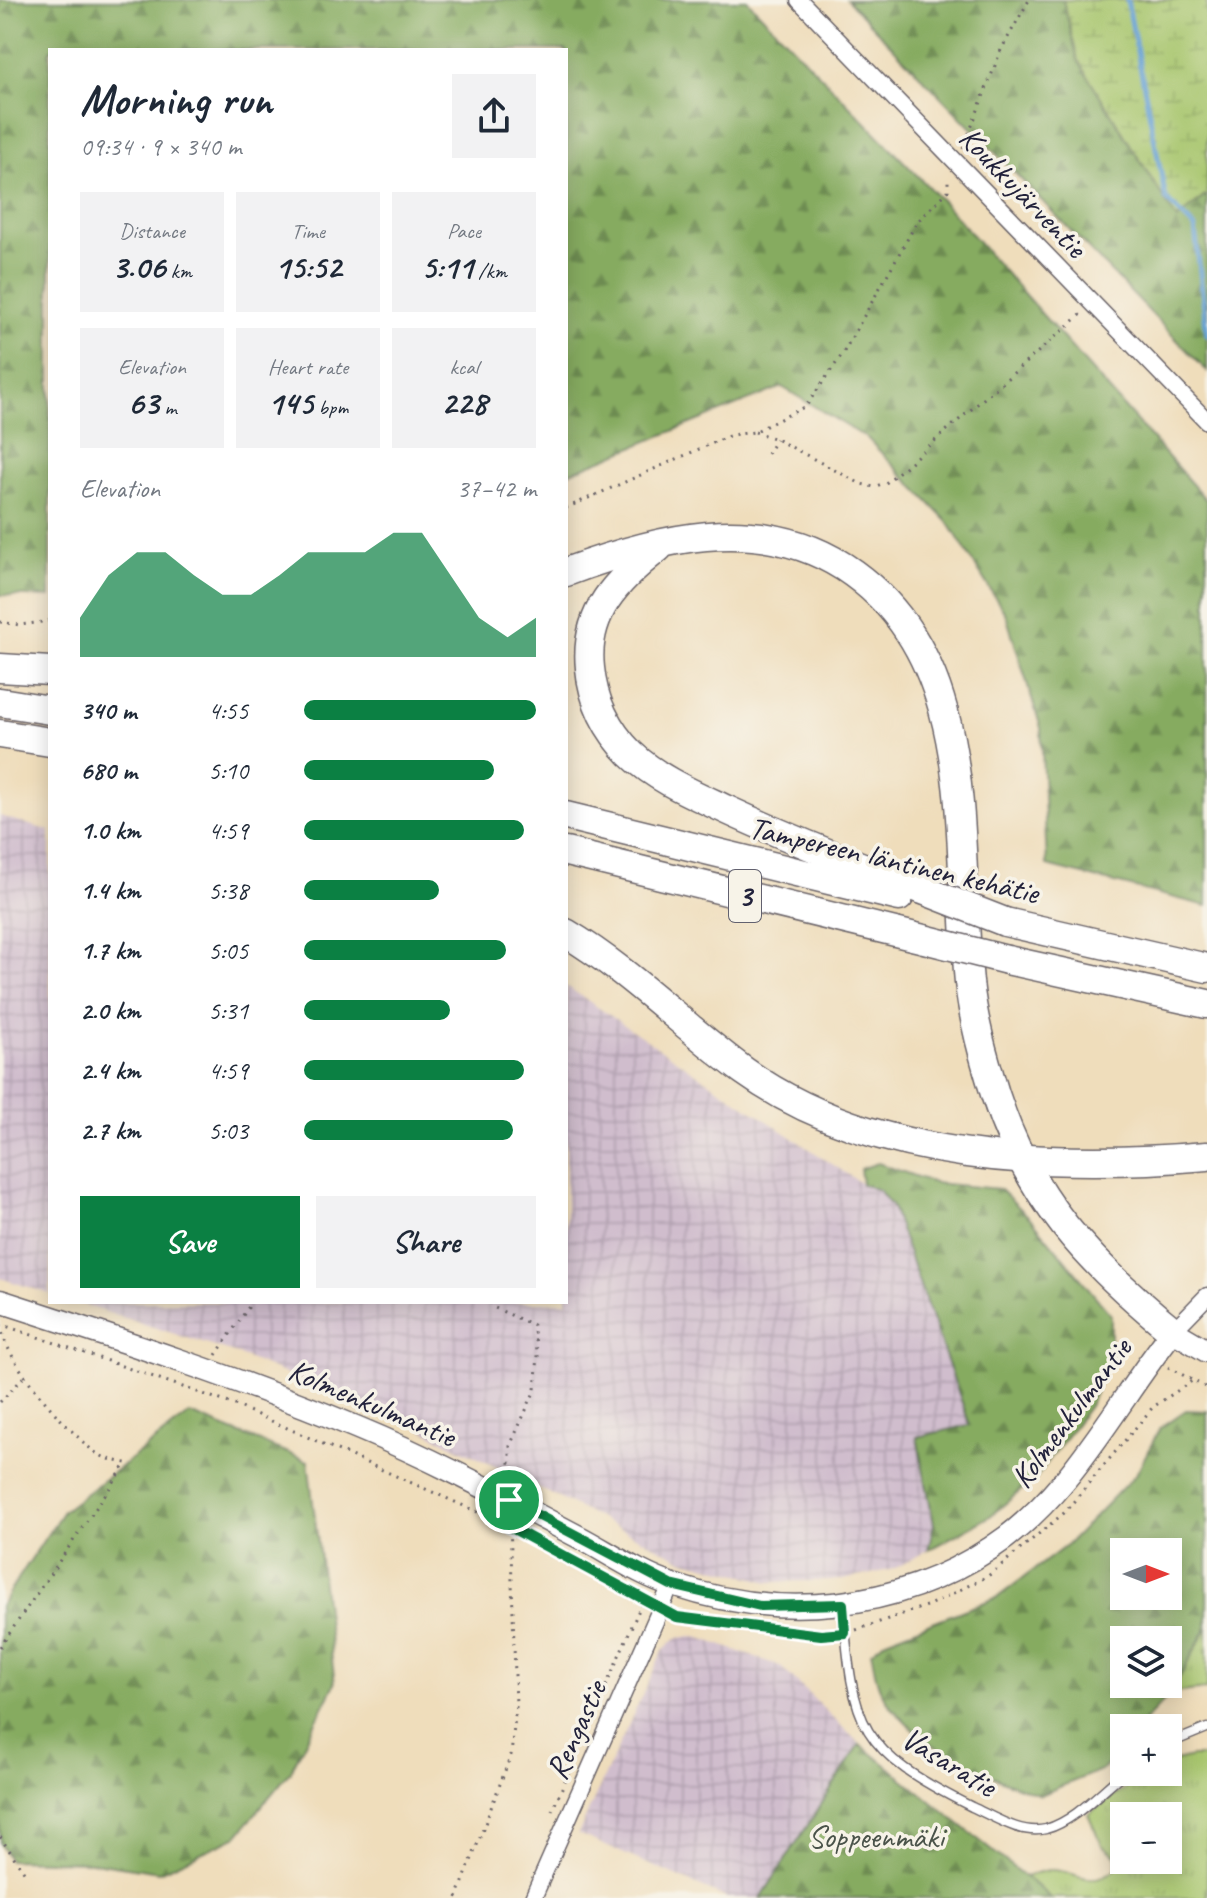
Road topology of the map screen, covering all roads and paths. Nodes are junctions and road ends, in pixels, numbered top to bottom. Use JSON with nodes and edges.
{"nodes":[{"id":1,"x":799,"y":0,"type":"edge"},
{"id":2,"x":1029,"y":0,"type":"edge"},
{"id":3,"x":957,"y":163,"type":"junction"},
{"id":4,"x":1092,"y":305,"type":"junction"},
{"id":5,"x":1207,"y":421,"type":"edge"},
{"id":6,"x":754,"y":432,"type":"junction"},
{"id":7,"x":776,"y":439,"type":"junction"},
{"id":8,"x":767,"y":454,"type":"dead end"},
{"id":9,"x":568,"y":507,"type":"edge"},
{"id":10,"x":668,"y":540,"type":"junction"},
{"id":11,"x":568,"y":571,"type":"edge"},
{"id":12,"x":48,"y":621,"type":"edge"},
{"id":13,"x":0,"y":622,"type":"edge"},
{"id":14,"x":0,"y":668,"type":"edge"},
{"id":15,"x":48,"y":671,"type":"edge"},
{"id":16,"x":0,"y":702,"type":"edge"},
{"id":17,"x":48,"y":710,"type":"edge"},
{"id":18,"x":0,"y":734,"type":"edge"},
{"id":19,"x":48,"y":742,"type":"edge"},
{"id":20,"x":568,"y":816,"type":"edge"},
{"id":21,"x":568,"y":852,"type":"edge"},
{"id":22,"x":923,"y":897,"type":"junction"},
{"id":23,"x":568,"y":935,"type":"edge"},
{"id":24,"x":1207,"y":968,"type":"edge"},
{"id":25,"x":1207,"y":1004,"type":"edge"},
{"id":26,"x":1207,"y":1156,"type":"edge"},
{"id":27,"x":1021,"y":1160,"type":"junction"},
{"id":28,"x":1207,"y":1296,"type":"edge"},
{"id":29,"x":0,"y":1301,"type":"edge"},
{"id":30,"x":251,"y":1304,"type":"edge"},
{"id":31,"x":492,"y":1304,"type":"edge"},
{"id":32,"x":0,"y":1317,"type":"edge"},
{"id":33,"x":0,"y":1324,"type":"edge"},
{"id":34,"x":1173,"y":1331,"type":"junction"},
{"id":35,"x":1207,"y":1351,"type":"edge"},
{"id":36,"x":1151,"y":1358,"type":"junction"},
{"id":37,"x":207,"y":1369,"type":"junction"},
{"id":38,"x":25,"y":1376,"type":"junction"},
{"id":39,"x":1192,"y":1381,"type":"junction"},
{"id":40,"x":1207,"y":1388,"type":"edge"},
{"id":41,"x":0,"y":1402,"type":"edge"},
{"id":42,"x":509,"y":1500,"type":"junction"},
{"id":43,"x":510,"y":1527,"type":"junction"},
{"id":44,"x":671,"y":1585,"type":"junction"},
{"id":45,"x":644,"y":1598,"type":"junction"},
{"id":46,"x":843,"y":1604,"type":"junction"},
{"id":47,"x":661,"y":1608,"type":"junction"},
{"id":48,"x":845,"y":1633,"type":"junction"},
{"id":49,"x":0,"y":1647,"type":"edge"},
{"id":50,"x":1207,"y":1728,"type":"edge"},
{"id":51,"x":1182,"y":1738,"type":"edge"},
{"id":52,"x":1110,"y":1784,"type":"edge"},
{"id":53,"x":552,"y":1812,"type":"dead end"},
{"id":54,"x":0,"y":1837,"type":"edge"},
{"id":55,"x":25,"y":1873,"type":"dead end"},
{"id":56,"x":457,"y":1898,"type":"edge"},
{"id":57,"x":533,"y":1898,"type":"edge"}],
"edges":[{"from":1,"to":3,"type":"street","name":"Koukkujärventie"},
{"from":2,"to":3,"type":"path"},
{"from":3,"to":4,"type":"street","name":"Koukkujärventie"},
{"from":3,"to":6,"type":"path"},
{"from":4,"to":5,"type":"street","name":"Koukkujärventie"},
{"from":4,"to":7,"type":"path"},
{"from":6,"to":7,"type":"path"},
{"from":6,"to":9,"type":"path"},
{"from":7,"to":8,"type":"path"},
{"from":10,"to":11,"type":"highway"},
{"from":10,"to":22,"type":"highway"},
{"from":10,"to":27,"type":"highway"},
{"from":12,"to":13,"type":"path"},
{"from":14,"to":15,"type":"highway"},
{"from":16,"to":17,"type":"highway"},
{"from":18,"to":19,"type":"highway"},
{"from":20,"to":22,"type":"highway","name":"Tampereen läntinen kehätie","number":"3"},
{"from":21,"to":25,"type":"highway","number":"3","bridge":true},
{"from":22,"to":24,"type":"highway","name":"Tampereen läntinen kehätie","number":"3","bridge":true},
{"from":23,"to":27,"type":"highway"},
{"from":26,"to":27,"type":"highway"},
{"from":27,"to":34,"type":"highway"},
{"from":28,"to":34,"type":"street"},
{"from":29,"to":37,"type":"street","name":"Kolmenkulmantie"},
{"from":30,"to":37,"type":"path"},
{"from":31,"to":42,"type":"path"},
{"from":32,"to":33,"type":"path"},
{"from":33,"to":38,"type":"path"},
{"from":33,"to":43,"type":"path"},
{"from":34,"to":35,"type":"street","name":"Kolmenkulmantie"},
{"from":34,"to":36,"type":"street","name":"Kolmenkulmantie"},
{"from":36,"to":39,"type":"path"},
{"from":36,"to":46,"type":"street","name":"Kolmenkulmantie"},
{"from":37,"to":42,"type":"street","name":"Kolmenkulmantie"},
{"from":38,"to":41,"type":"path"},
{"from":38,"to":49,"type":"path"},
{"from":39,"to":40,"type":"path"},
{"from":39,"to":48,"type":"path"},
{"from":42,"to":43,"type":"path"},
{"from":42,"to":44,"type":"street","name":"Kolmenkulmantie"},
{"from":43,"to":45,"type":"path"},
{"from":43,"to":56,"type":"path"},
{"from":44,"to":46,"type":"street","name":"Kolmenkulmantie"},
{"from":44,"to":47,"type":"street","name":"Rengastie"},
{"from":45,"to":47,"type":"path"},
{"from":45,"to":53,"type":"path"},
{"from":46,"to":48,"type":"lane","name":"Vasaratie"},
{"from":47,"to":48,"type":"path"},
{"from":47,"to":57,"type":"street","name":"Rengastie"},
{"from":48,"to":52,"type":"lane","name":"Vasaratie"},
{"from":50,"to":51,"type":"lane"},
{"from":54,"to":55,"type":"path"}]}
